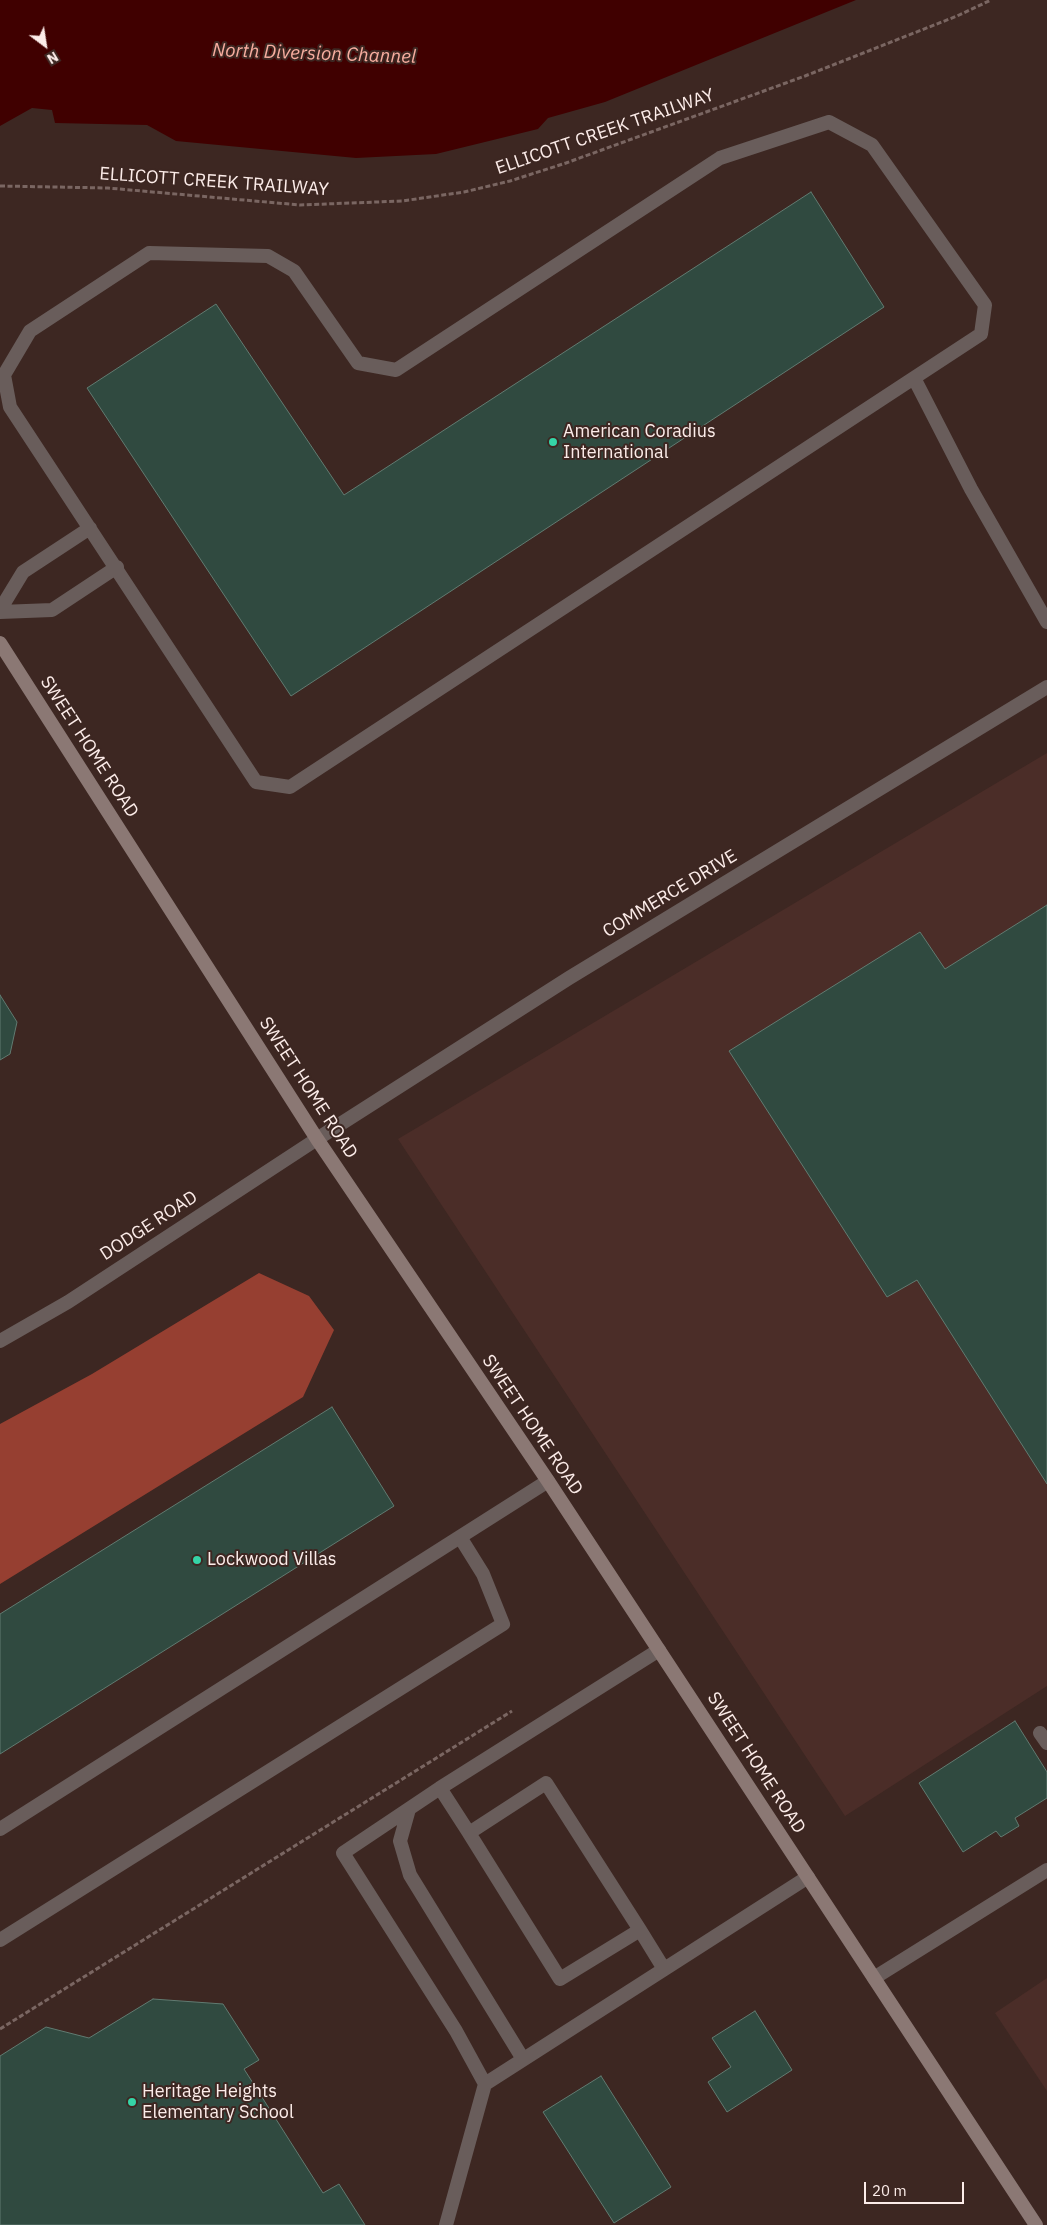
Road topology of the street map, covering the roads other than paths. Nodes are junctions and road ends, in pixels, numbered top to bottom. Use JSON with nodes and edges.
{"nodes":[{"id":1,"x":914,"y":378,"type":"junction"},
{"id":2,"x":90,"y":528,"type":"junction"},
{"id":3,"x":117,"y":568,"type":"junction"},
{"id":4,"x":0,"y":611,"type":"edge"},
{"id":5,"x":1047,"y":622,"type":"edge"},
{"id":6,"x":0,"y":644,"type":"edge"},
{"id":7,"x":1047,"y":687,"type":"edge"},
{"id":8,"x":317,"y":1139,"type":"junction"},
{"id":9,"x":0,"y":1341,"type":"edge"},
{"id":10,"x":548,"y":1481,"type":"junction"},
{"id":11,"x":460,"y":1537,"type":"junction"},
{"id":12,"x":659,"y":1650,"type":"junction"},
{"id":13,"x":440,"y":1788,"type":"junction"},
{"id":14,"x":409,"y":1809,"type":"junction"},
{"id":15,"x":0,"y":1829,"type":"edge"},
{"id":16,"x":469,"y":1833,"type":"junction"},
{"id":17,"x":1047,"y":1870,"type":"edge"},
{"id":18,"x":808,"y":1877,"type":"junction"},
{"id":19,"x":640,"y":1930,"type":"junction"},
{"id":20,"x":0,"y":1940,"type":"edge"},
{"id":21,"x":664,"y":1969,"type":"junction"},
{"id":22,"x":874,"y":1978,"type":"junction"},
{"id":23,"x":523,"y":2059,"type":"junction"},
{"id":24,"x":485,"y":2084,"type":"junction"},
{"id":25,"x":446,"y":2225,"type":"edge"},
{"id":26,"x":1036,"y":2225,"type":"edge"}],
"edges":[{"from":1,"to":2,"type":"street"},
{"from":1,"to":3,"type":"street"},
{"from":1,"to":5,"type":"street"},
{"from":2,"to":3,"type":"street"},
{"from":2,"to":4,"type":"street"},
{"from":3,"to":4,"type":"street"},
{"from":6,"to":8,"type":"main road","name":"SWEET HOME ROAD"},
{"from":7,"to":8,"type":"street","name":"COMMERCE DRIVE"},
{"from":8,"to":9,"type":"street","name":"DODGE ROAD"},
{"from":8,"to":10,"type":"main road","name":"SWEET HOME ROAD"},
{"from":10,"to":11,"type":"street"},
{"from":10,"to":12,"type":"main road","name":"SWEET HOME ROAD"},
{"from":11,"to":15,"type":"street"},
{"from":11,"to":20,"type":"street"},
{"from":12,"to":13,"type":"street"},
{"from":12,"to":18,"type":"main road","name":"SWEET HOME ROAD"},
{"from":13,"to":14,"type":"street"},
{"from":13,"to":16,"type":"street"},
{"from":14,"to":23,"type":"street"},
{"from":14,"to":24,"type":"street"},
{"from":16,"to":19,"type":"street"},
{"from":16,"to":19,"type":"street"},
{"from":17,"to":22,"type":"street"},
{"from":18,"to":21,"type":"street"},
{"from":18,"to":22,"type":"main road","name":"SWEET HOME ROAD"},
{"from":19,"to":21,"type":"street"},
{"from":21,"to":23,"type":"street"},
{"from":22,"to":26,"type":"main road","name":"SWEET HOME ROAD"},
{"from":23,"to":24,"type":"street"},
{"from":24,"to":25,"type":"street"}]}
